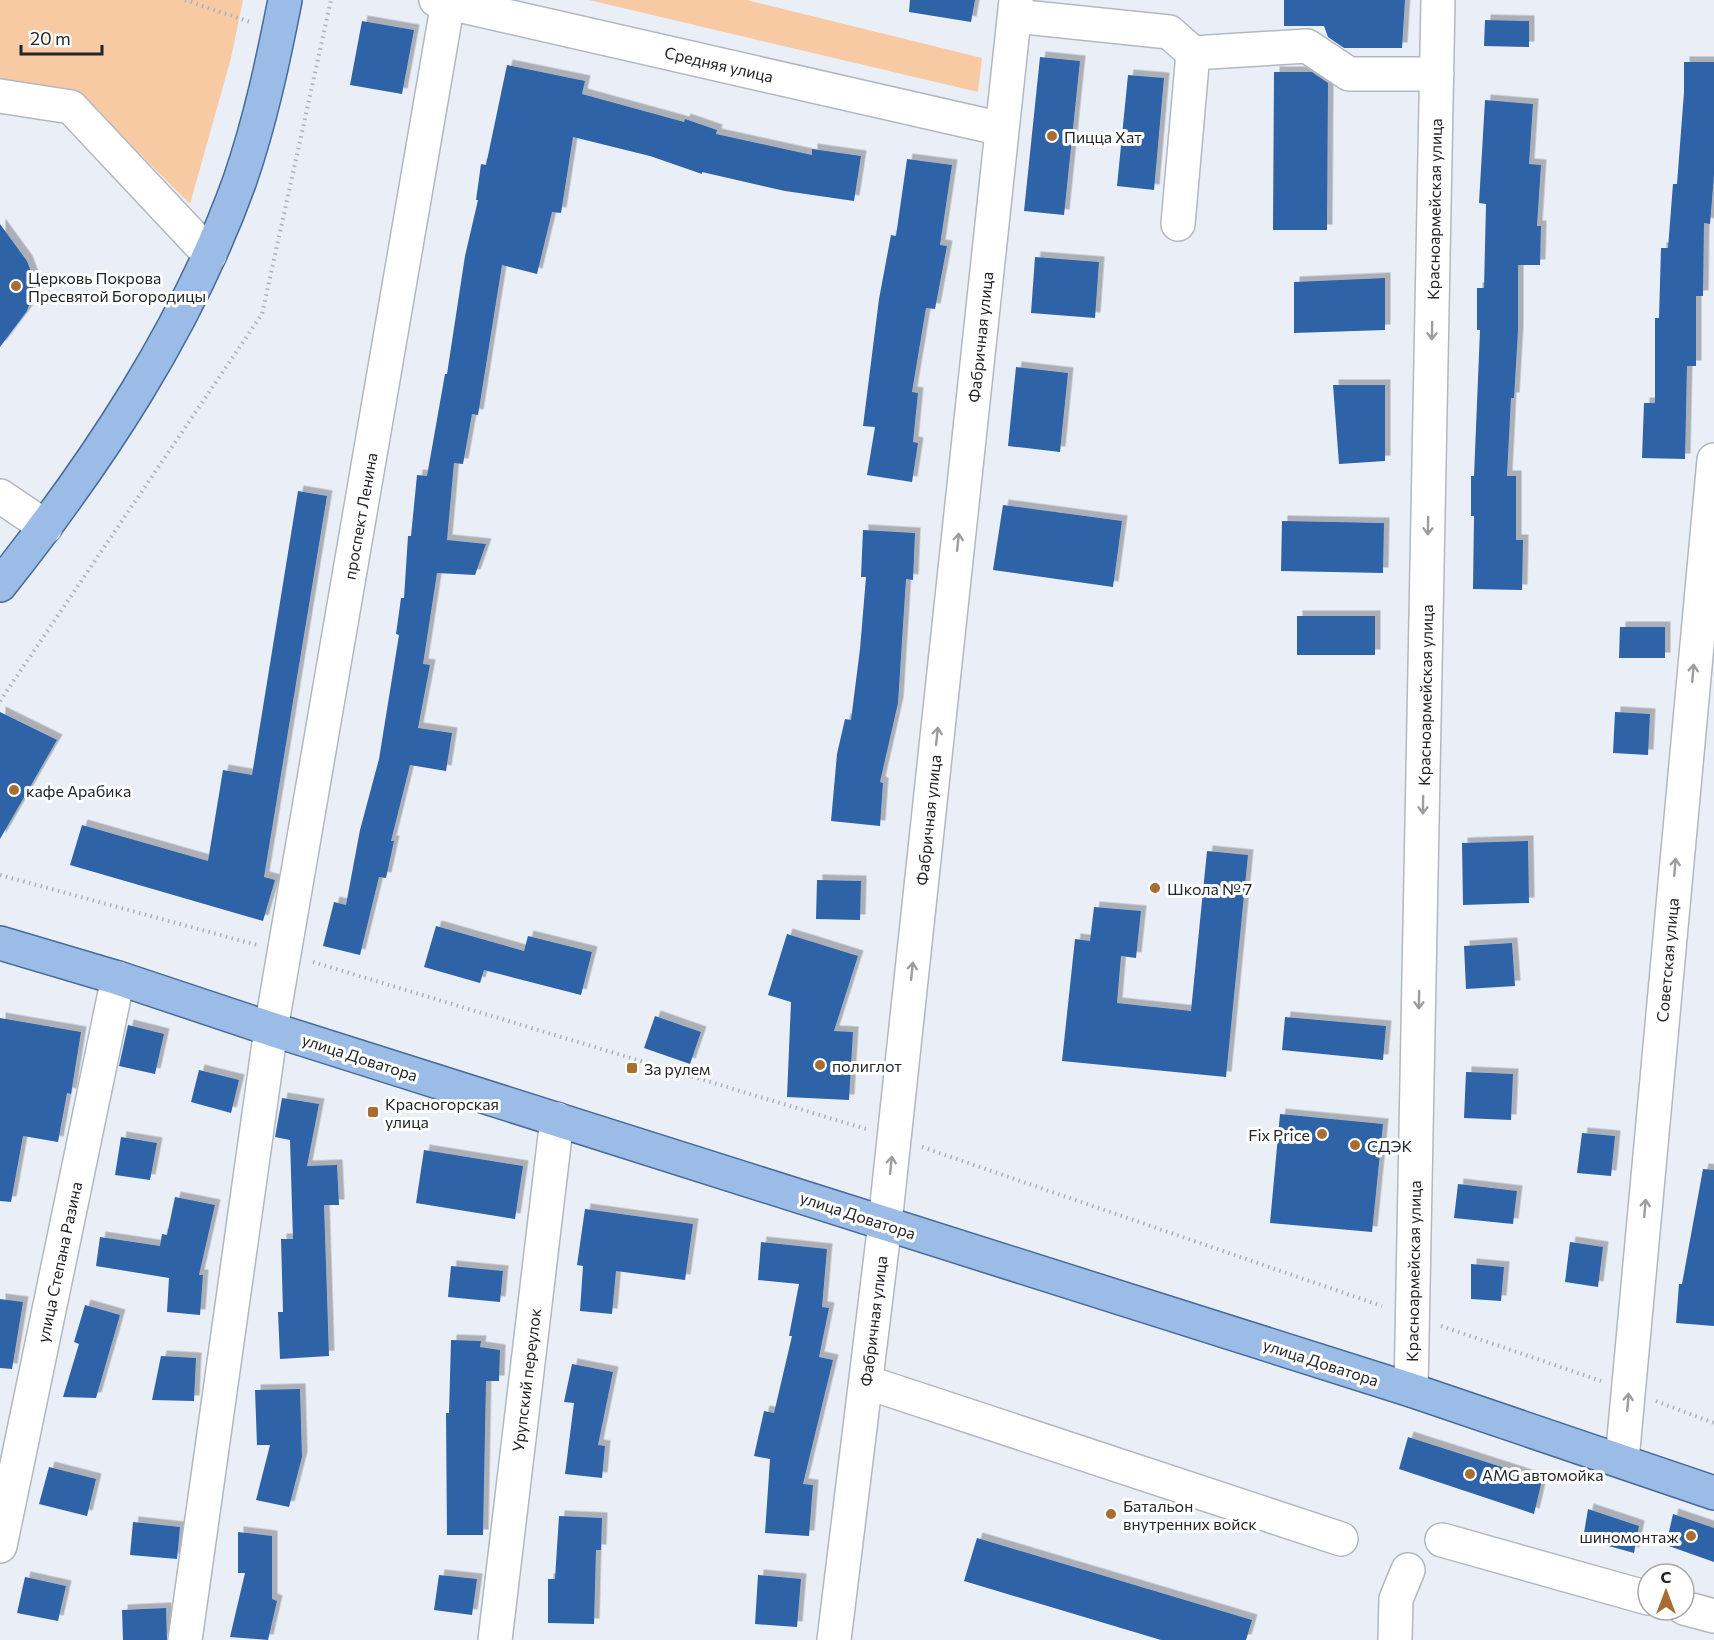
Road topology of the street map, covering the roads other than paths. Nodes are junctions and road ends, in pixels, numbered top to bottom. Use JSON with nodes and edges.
{"nodes":[{"id":1,"x":1438,"y":0,"type":"edge"},
{"id":2,"x":442,"y":1,"type":"edge"},
{"id":3,"x":1015,"y":8,"type":"edge"},
{"id":4,"x":282,"y":16,"type":"edge"},
{"id":5,"x":1193,"y":53,"type":"junction"},
{"id":6,"x":1437,"y":74,"type":"junction"},
{"id":7,"x":0,"y":96,"type":"edge"},
{"id":8,"x":1002,"y":129,"type":"junction"},
{"id":9,"x":1178,"y":224,"type":"dead end"},
{"id":10,"x":210,"y":255,"type":"junction"},
{"id":11,"x":1714,"y":460,"type":"edge"},
{"id":12,"x":0,"y":496,"type":"edge"},
{"id":13,"x":46,"y":527,"type":"junction"},
{"id":14,"x":1708,"y":582,"type":"edge"},
{"id":15,"x":0,"y":585,"type":"edge"},
{"id":16,"x":0,"y":943,"type":"edge"},
{"id":17,"x":118,"y":978,"type":"junction"},
{"id":18,"x":271,"y":1029,"type":"junction"},
{"id":19,"x":557,"y":1119,"type":"junction"},
{"id":20,"x":885,"y":1223,"type":"junction"},
{"id":21,"x":866,"y":1382,"type":"junction"},
{"id":22,"x":1411,"y":1390,"type":"junction"},
{"id":23,"x":1622,"y":1461,"type":"junction"},
{"id":24,"x":1714,"y":1493,"type":"edge"},
{"id":25,"x":1341,"y":1539,"type":"dead end"},
{"id":26,"x":1442,"y":1540,"type":"dead end"},
{"id":27,"x":0,"y":1546,"type":"edge"},
{"id":28,"x":1402,"y":1585,"type":"dead end"},
{"id":29,"x":1636,"y":1595,"type":"edge"},
{"id":30,"x":1696,"y":1611,"type":"edge"},
{"id":31,"x":1714,"y":1616,"type":"edge"},
{"id":32,"x":185,"y":1640,"type":"edge"},
{"id":33,"x":495,"y":1640,"type":"edge"},
{"id":34,"x":834,"y":1640,"type":"edge"},
{"id":35,"x":1395,"y":1640,"type":"edge"}],
"edges":[{"from":1,"to":6,"type":"street","name":"Красноармейская улица"},
{"from":2,"to":8,"type":"street","name":"Средняя улица"},
{"from":2,"to":18,"type":"street","name":"проспект Ленина"},
{"from":3,"to":5,"type":"street"},
{"from":3,"to":8,"type":"street","name":"Фабричная улица"},
{"from":4,"to":10,"type":"main road"},
{"from":5,"to":6,"type":"street"},
{"from":5,"to":9,"type":"street"},
{"from":6,"to":22,"type":"street","name":"Красноармейская улица","one_way":true},
{"from":7,"to":10,"type":"street"},
{"from":20,"to":8,"type":"street","name":"Фабричная улица","one_way":true},
{"from":10,"to":13,"type":"main road"},
{"from":11,"to":14,"type":"street","name":"Советская улица"},
{"from":12,"to":13,"type":"street"},
{"from":13,"to":15,"type":"main road"},
{"from":23,"to":14,"type":"street","name":"Советская улица","one_way":true},
{"from":16,"to":17,"type":"main road","name":"улица Доватора"},
{"from":17,"to":18,"type":"main road","name":"улица Доватора"},
{"from":17,"to":27,"type":"street","name":"улица Степана Разина"},
{"from":18,"to":19,"type":"main road","name":"улица Доватора"},
{"from":18,"to":32,"type":"street"},
{"from":19,"to":20,"type":"main road","name":"улица Доватора"},
{"from":19,"to":33,"type":"street","name":"Урупский переулок"},
{"from":20,"to":21,"type":"street","name":"Фабричная улица"},
{"from":20,"to":22,"type":"main road","name":"улица Доватора"},
{"from":21,"to":25,"type":"street"},
{"from":21,"to":34,"type":"street","name":"Фабричная улица"},
{"from":22,"to":23,"type":"main road","name":"улица Доватора"},
{"from":23,"to":24,"type":"main road","name":"улица Доватора"},
{"from":26,"to":29,"type":"street"},
{"from":28,"to":35,"type":"street"},
{"from":30,"to":31,"type":"street"}]}
